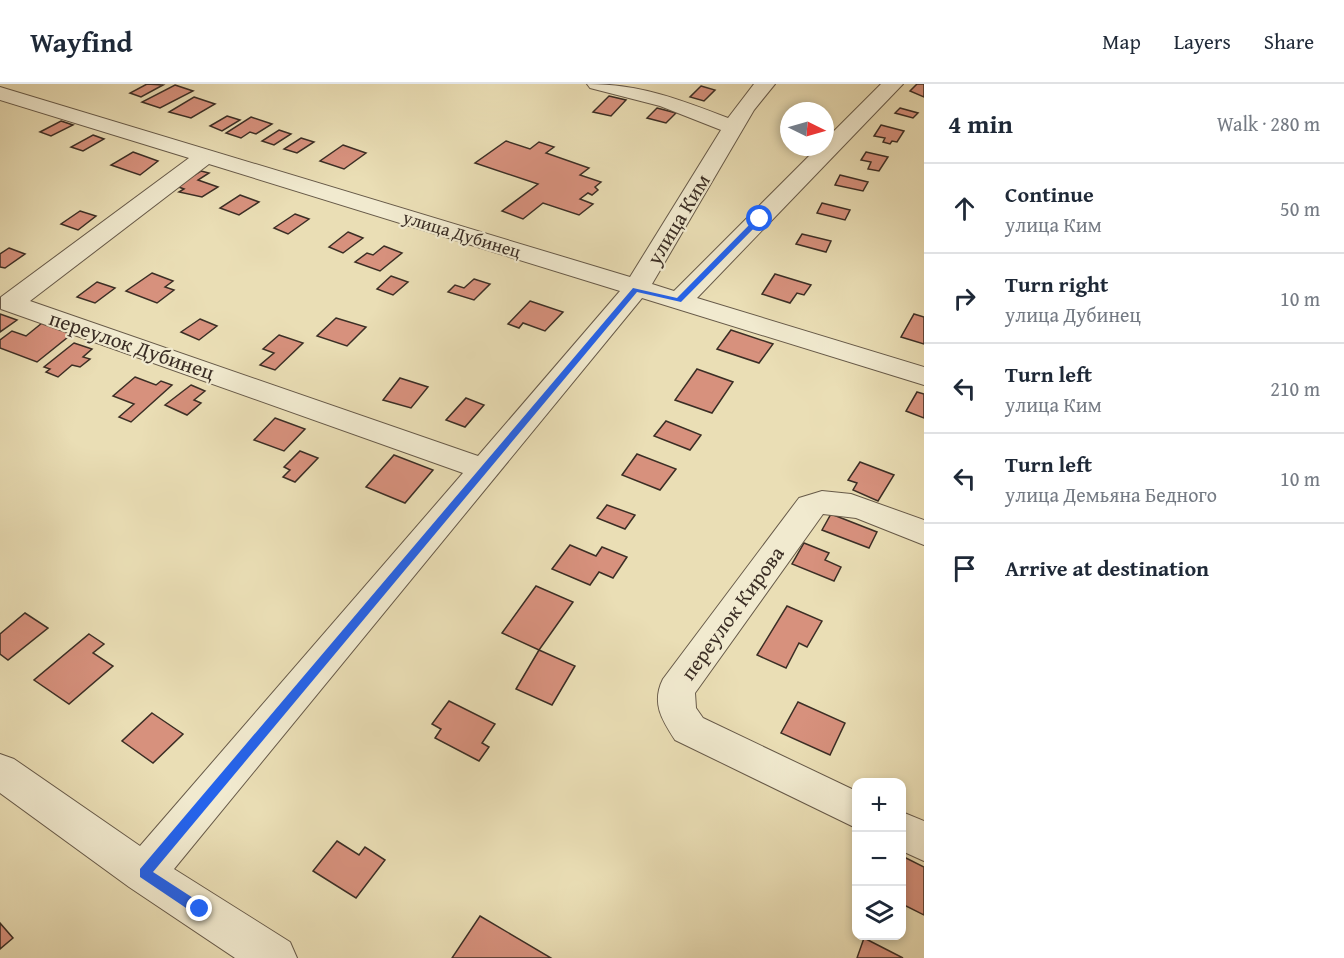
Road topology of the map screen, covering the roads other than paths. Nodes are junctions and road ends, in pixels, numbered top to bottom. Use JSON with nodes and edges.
{"nodes":[{"id":1,"x":597,"y":84,"type":"edge"},
{"id":2,"x":765,"y":84,"type":"edge"},
{"id":3,"x":893,"y":84,"type":"edge"},
{"id":4,"x":0,"y":93,"type":"edge"},
{"id":5,"x":733,"y":127,"type":"junction"},
{"id":6,"x":206,"y":156,"type":"junction"},
{"id":7,"x":637,"y":288,"type":"junction"},
{"id":8,"x":679,"y":301,"type":"junction"},
{"id":9,"x":924,"y":376,"type":"edge"},
{"id":10,"x":484,"y":469,"type":"junction"},
{"id":11,"x":924,"y":532,"type":"edge"},
{"id":12,"x":0,"y":771,"type":"edge"},
{"id":13,"x":852,"y":808,"type":"edge"},
{"id":14,"x":904,"y":832,"type":"edge"},
{"id":15,"x":924,"y":842,"type":"edge"},
{"id":16,"x":144,"y":873,"type":"junction"},
{"id":17,"x":274,"y":958,"type":"edge"}],
"edges":[{"from":1,"to":5,"type":"street"},
{"from":2,"to":5,"type":"street","name":"улица Ким"},
{"from":3,"to":8,"type":"street"},
{"from":4,"to":6,"type":"street","name":"улица Дубинец"},
{"from":5,"to":7,"type":"street","name":"улица Ким"},
{"from":6,"to":7,"type":"street","name":"улица Дубинец"},
{"from":6,"to":10,"type":"street","name":"переулок Дубинец"},
{"from":7,"to":8,"type":"street","name":"улица Дубинец"},
{"from":7,"to":10,"type":"street","name":"улица Ким"},
{"from":8,"to":9,"type":"street","name":"улица Дубинец"},
{"from":10,"to":16,"type":"street","name":"улица Ким"},
{"from":11,"to":13,"type":"street","name":"переулок Кирова"},
{"from":12,"to":16,"type":"street"},
{"from":14,"to":15,"type":"street"},
{"from":16,"to":17,"type":"street"}]}
